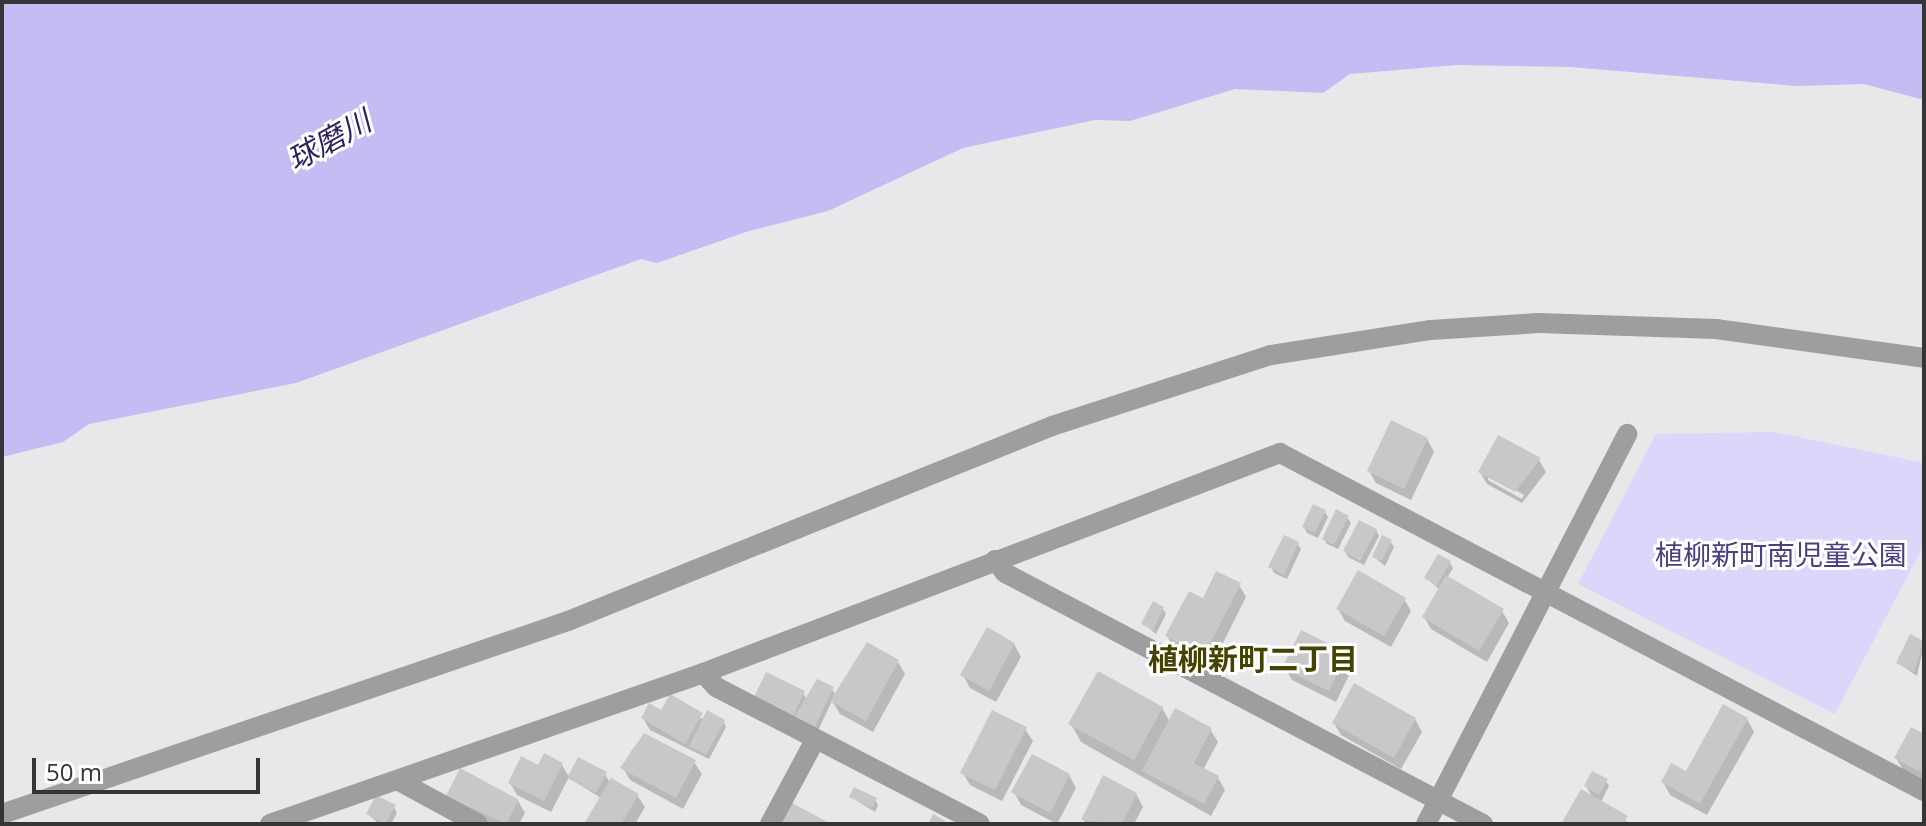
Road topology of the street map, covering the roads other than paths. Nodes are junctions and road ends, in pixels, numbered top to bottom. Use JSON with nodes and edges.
{"nodes":[{"id":1,"x":1924,"y":358,"type":"edge"},
{"id":2,"x":1627,"y":434,"type":"dead end"},
{"id":3,"x":995,"y":560,"type":"junction"},
{"id":4,"x":1549,"y":592,"type":"junction"},
{"id":5,"x":703,"y":673,"type":"junction"},
{"id":6,"x":815,"y":740,"type":"junction"},
{"id":7,"x":397,"y":780,"type":"junction"},
{"id":8,"x":1924,"y":791,"type":"edge"},
{"id":9,"x":1438,"y":801,"type":"junction"},
{"id":10,"x":2,"y":814,"type":"edge"},
{"id":11,"x":270,"y":824,"type":"edge"},
{"id":12,"x":478,"y":824,"type":"edge"},
{"id":13,"x":770,"y":824,"type":"edge"},
{"id":14,"x":980,"y":824,"type":"edge"},
{"id":15,"x":1426,"y":824,"type":"edge"},
{"id":16,"x":1483,"y":824,"type":"edge"}],
"edges":[{"from":1,"to":10,"type":"street"},
{"from":2,"to":4,"type":"street"},
{"from":3,"to":4,"type":"street"},
{"from":3,"to":5,"type":"street"},
{"from":3,"to":9,"type":"street"},
{"from":4,"to":8,"type":"street"},
{"from":4,"to":9,"type":"street"},
{"from":5,"to":6,"type":"street"},
{"from":5,"to":7,"type":"street"},
{"from":6,"to":13,"type":"street"},
{"from":6,"to":14,"type":"street"},
{"from":7,"to":11,"type":"street"},
{"from":7,"to":12,"type":"street"},
{"from":9,"to":15,"type":"street"},
{"from":9,"to":16,"type":"street"}]}
